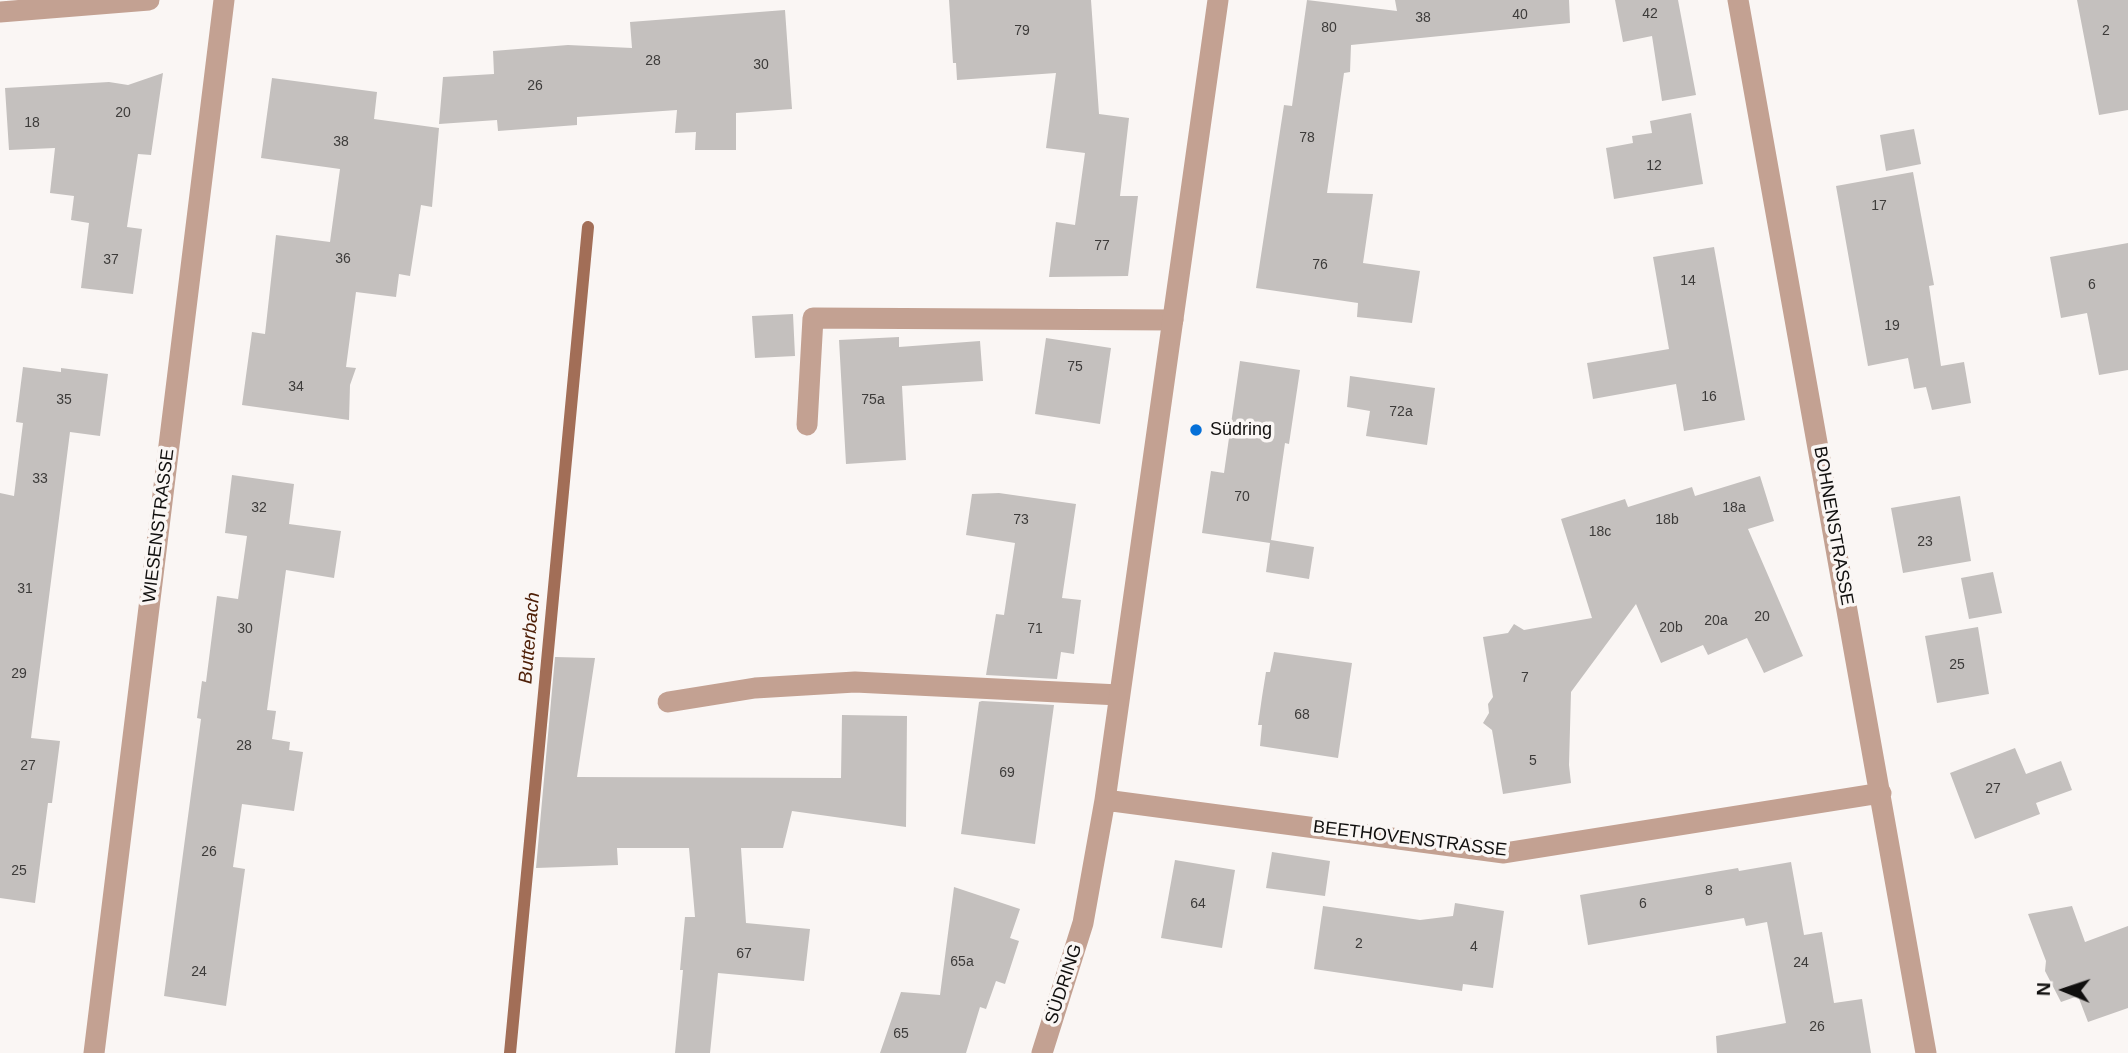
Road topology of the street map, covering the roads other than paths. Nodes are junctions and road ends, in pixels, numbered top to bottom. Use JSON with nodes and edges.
{"nodes":[{"id":1,"x":149,"y":0,"type":"edge"},
{"id":2,"x":224,"y":0,"type":"edge"},
{"id":3,"x":1218,"y":0,"type":"edge"},
{"id":4,"x":1738,"y":0,"type":"edge"},
{"id":5,"x":0,"y":12,"type":"edge"},
{"id":6,"x":1173,"y":320,"type":"junction"},
{"id":7,"x":807,"y":425,"type":"dead end"},
{"id":8,"x":1119,"y":695,"type":"junction"},
{"id":9,"x":668,"y":702,"type":"dead end"},
{"id":10,"x":1881,"y":793,"type":"junction"},
{"id":11,"x":1104,"y":800,"type":"junction"},
{"id":12,"x":94,"y":1053,"type":"edge"},
{"id":13,"x":1042,"y":1053,"type":"edge"},
{"id":14,"x":1926,"y":1053,"type":"edge"}],
"edges":[{"from":1,"to":5,"type":"street"},
{"from":2,"to":12,"type":"street","name":"WIESENSTRASSE"},
{"from":3,"to":6,"type":"street","name":"SÜDRING"},
{"from":4,"to":10,"type":"street","name":"BOHNENSTRASSE"},
{"from":6,"to":7,"type":"street"},
{"from":6,"to":8,"type":"street","name":"SÜDRING"},
{"from":8,"to":9,"type":"street"},
{"from":8,"to":11,"type":"street","name":"SÜDRING"},
{"from":10,"to":11,"type":"street","name":"BEETHOVENSTRASSE"},
{"from":10,"to":14,"type":"street","name":"BOHNENSTRASSE"},
{"from":11,"to":13,"type":"street","name":"SÜDRING"}]}
